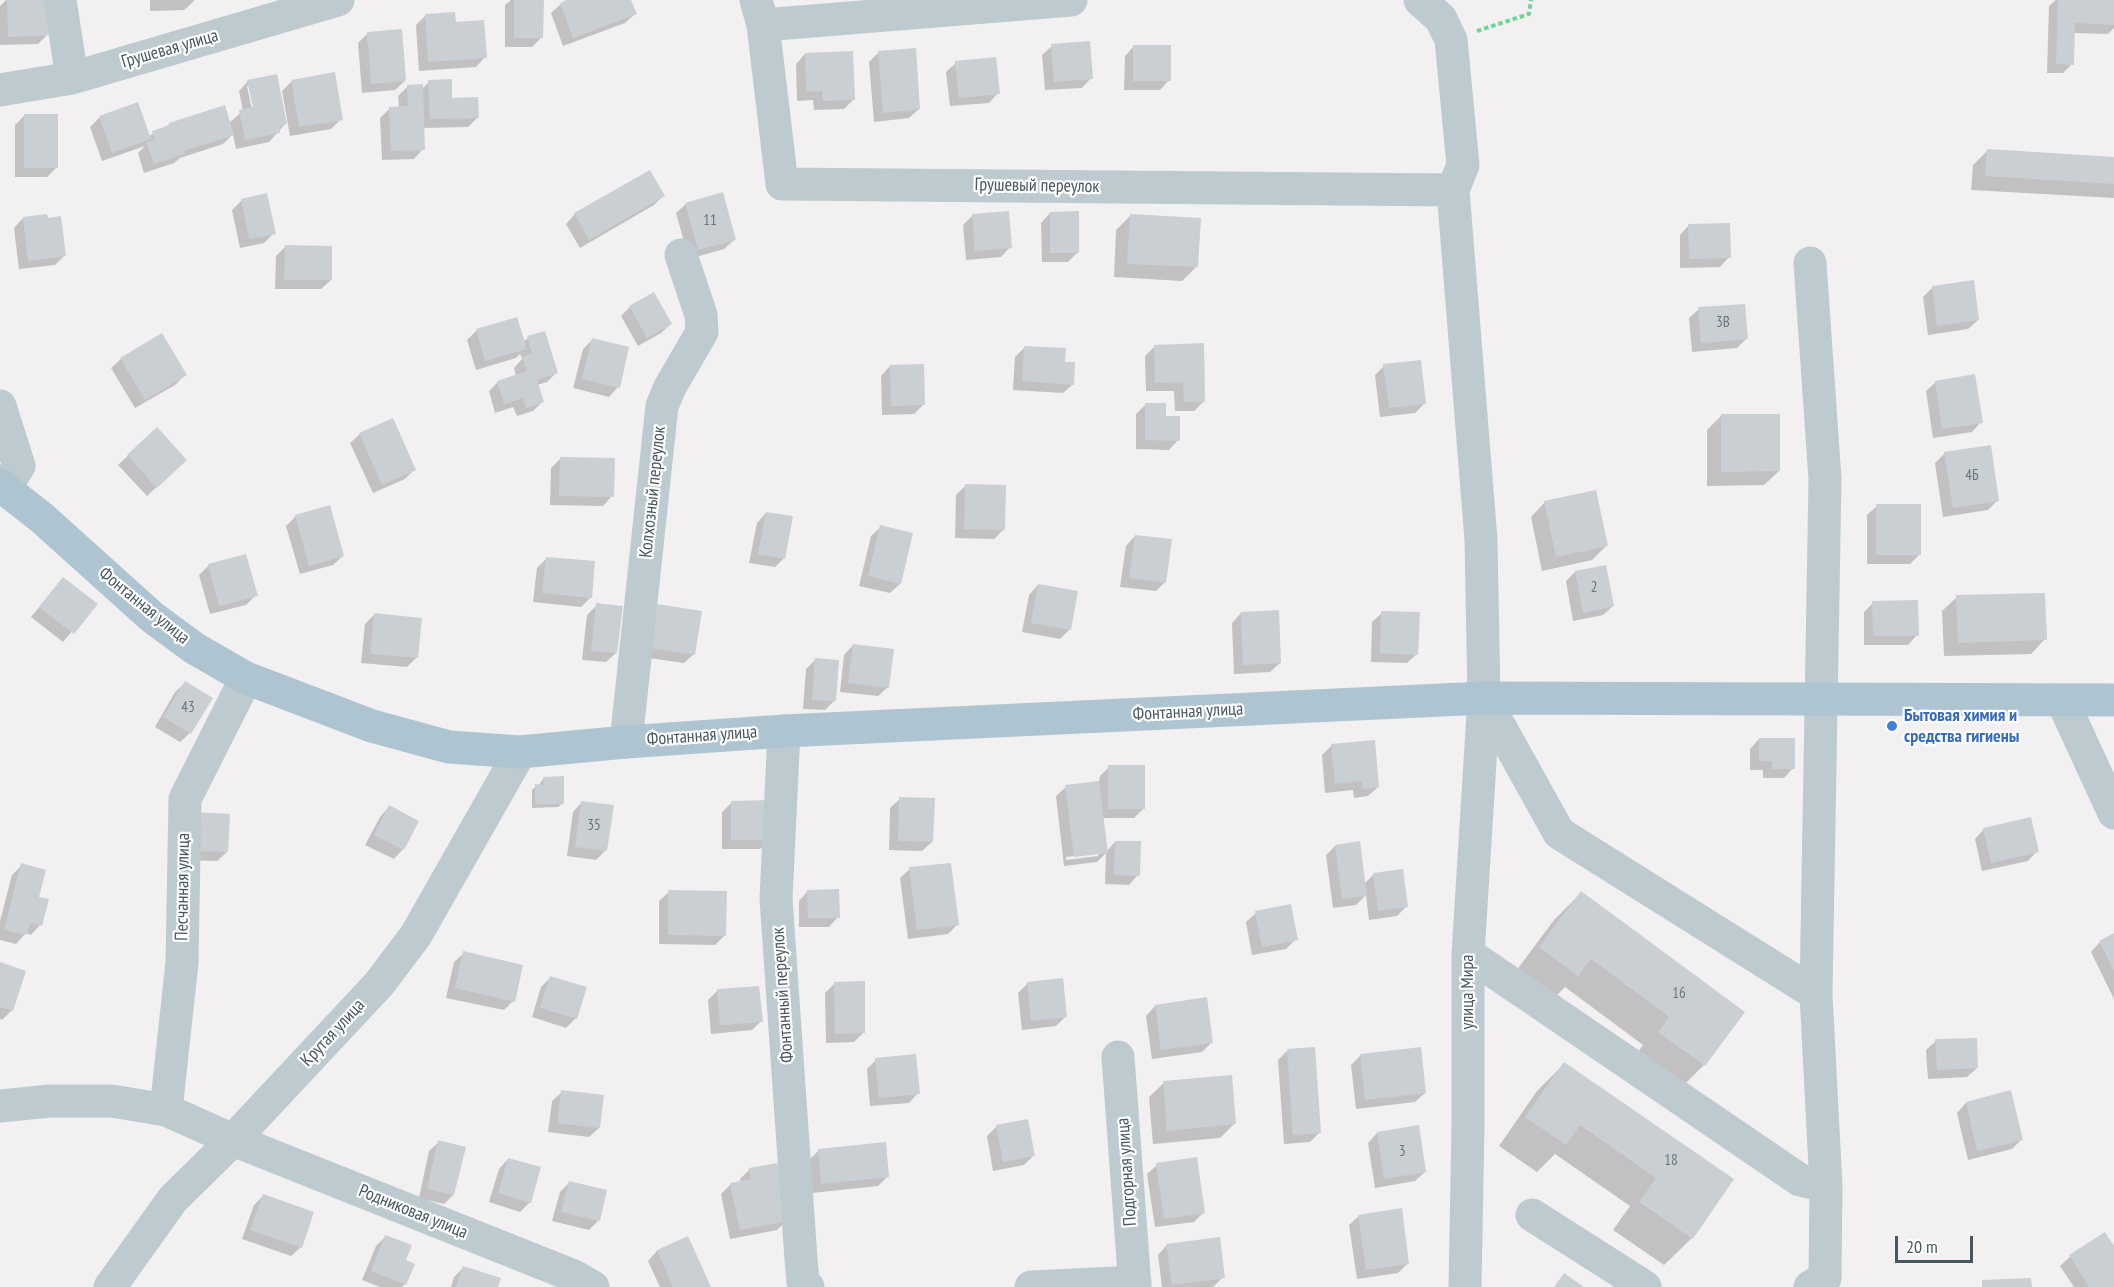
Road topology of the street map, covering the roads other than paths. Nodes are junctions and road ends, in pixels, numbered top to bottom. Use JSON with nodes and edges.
{"nodes":[{"id":1,"x":60,"y":0,"type":"edge"},
{"id":2,"x":338,"y":0,"type":"edge"},
{"id":3,"x":1071,"y":0,"type":"edge"},
{"id":4,"x":1420,"y":0,"type":"edge"},
{"id":5,"x":759,"y":12,"type":"edge"},
{"id":6,"x":72,"y":78,"type":"junction"},
{"id":7,"x":0,"y":90,"type":"edge"},
{"id":8,"x":1453,"y":190,"type":"junction"},
{"id":9,"x":681,"y":255,"type":"dead end"},
{"id":10,"x":1810,"y":263,"type":"dead end"},
{"id":11,"x":0,"y":406,"type":"edge"},
{"id":12,"x":2,"y":486,"type":"edge"},
{"id":13,"x":246,"y":678,"type":"junction"},
{"id":14,"x":1484,"y":698,"type":"junction"},
{"id":15,"x":1822,"y":699,"type":"junction"},
{"id":16,"x":2062,"y":700,"type":"junction"},
{"id":17,"x":2114,"y":700,"type":"edge"},
{"id":18,"x":784,"y":731,"type":"junction"},
{"id":19,"x":626,"y":742,"type":"junction"},
{"id":20,"x":520,"y":752,"type":"junction"},
{"id":21,"x":2114,"y":813,"type":"edge"},
{"id":22,"x":1468,"y":954,"type":"junction"},
{"id":23,"x":1816,"y":994,"type":"junction"},
{"id":24,"x":1118,"y":1057,"type":"dead end"},
{"id":25,"x":0,"y":1106,"type":"edge"},
{"id":26,"x":166,"y":1110,"type":"junction"},
{"id":27,"x":233,"y":1140,"type":"junction"},
{"id":28,"x":1826,"y":1186,"type":"junction"},
{"id":29,"x":1532,"y":1215,"type":"dead end"},
{"id":30,"x":804,"y":1273,"type":"edge"},
{"id":31,"x":1135,"y":1284,"type":"edge"},
{"id":32,"x":110,"y":1287,"type":"edge"},
{"id":33,"x":592,"y":1287,"type":"edge"},
{"id":34,"x":1030,"y":1287,"type":"edge"},
{"id":35,"x":1465,"y":1287,"type":"edge"},
{"id":36,"x":1645,"y":1287,"type":"edge"},
{"id":37,"x":1810,"y":1287,"type":"edge"}],
"edges":[{"from":1,"to":6,"type":"street"},
{"from":2,"to":6,"type":"street","name":"Грушевая улица"},
{"from":3,"to":5,"type":"street"},
{"from":4,"to":8,"type":"street"},
{"from":5,"to":8,"type":"street","name":"Грушевый переулок"},
{"from":6,"to":7,"type":"street","name":"Грушевая улица"},
{"from":8,"to":14,"type":"street","name":"улица Мира"},
{"from":9,"to":19,"type":"street","name":"Колхозный переулок"},
{"from":10,"to":15,"type":"street"},
{"from":11,"to":12,"type":"street"},
{"from":12,"to":13,"type":"main road","name":"Фонтанная улица"},
{"from":13,"to":20,"type":"main road","name":"Фонтанная улица"},
{"from":13,"to":26,"type":"street","name":"Песчанная улица"},
{"from":14,"to":15,"type":"main road","name":"Фонтанная улица"},
{"from":14,"to":18,"type":"main road","name":"Фонтанная улица"},
{"from":14,"to":22,"type":"street","name":"улица Мира"},
{"from":14,"to":23,"type":"street"},
{"from":15,"to":16,"type":"main road","name":"Фонтанная улица"},
{"from":15,"to":23,"type":"street"},
{"from":16,"to":17,"type":"main road","name":"Фонтанная улица"},
{"from":16,"to":21,"type":"street"},
{"from":18,"to":19,"type":"main road","name":"Фонтанная улица"},
{"from":18,"to":30,"type":"street","name":"Фонтанный переулок"},
{"from":19,"to":20,"type":"main road","name":"Фонтанная улица"},
{"from":20,"to":27,"type":"street","name":"Крутая улица"},
{"from":22,"to":28,"type":"street"},
{"from":22,"to":35,"type":"street","name":"улица Мира"},
{"from":23,"to":28,"type":"street"},
{"from":24,"to":31,"type":"street","name":"Подгорная улица"},
{"from":25,"to":26,"type":"street"},
{"from":26,"to":27,"type":"street"},
{"from":27,"to":32,"type":"street","name":"Крутая улица"},
{"from":27,"to":33,"type":"street","name":"Родниковая улица"},
{"from":28,"to":37,"type":"street"},
{"from":29,"to":36,"type":"street"},
{"from":31,"to":34,"type":"street"}]}
